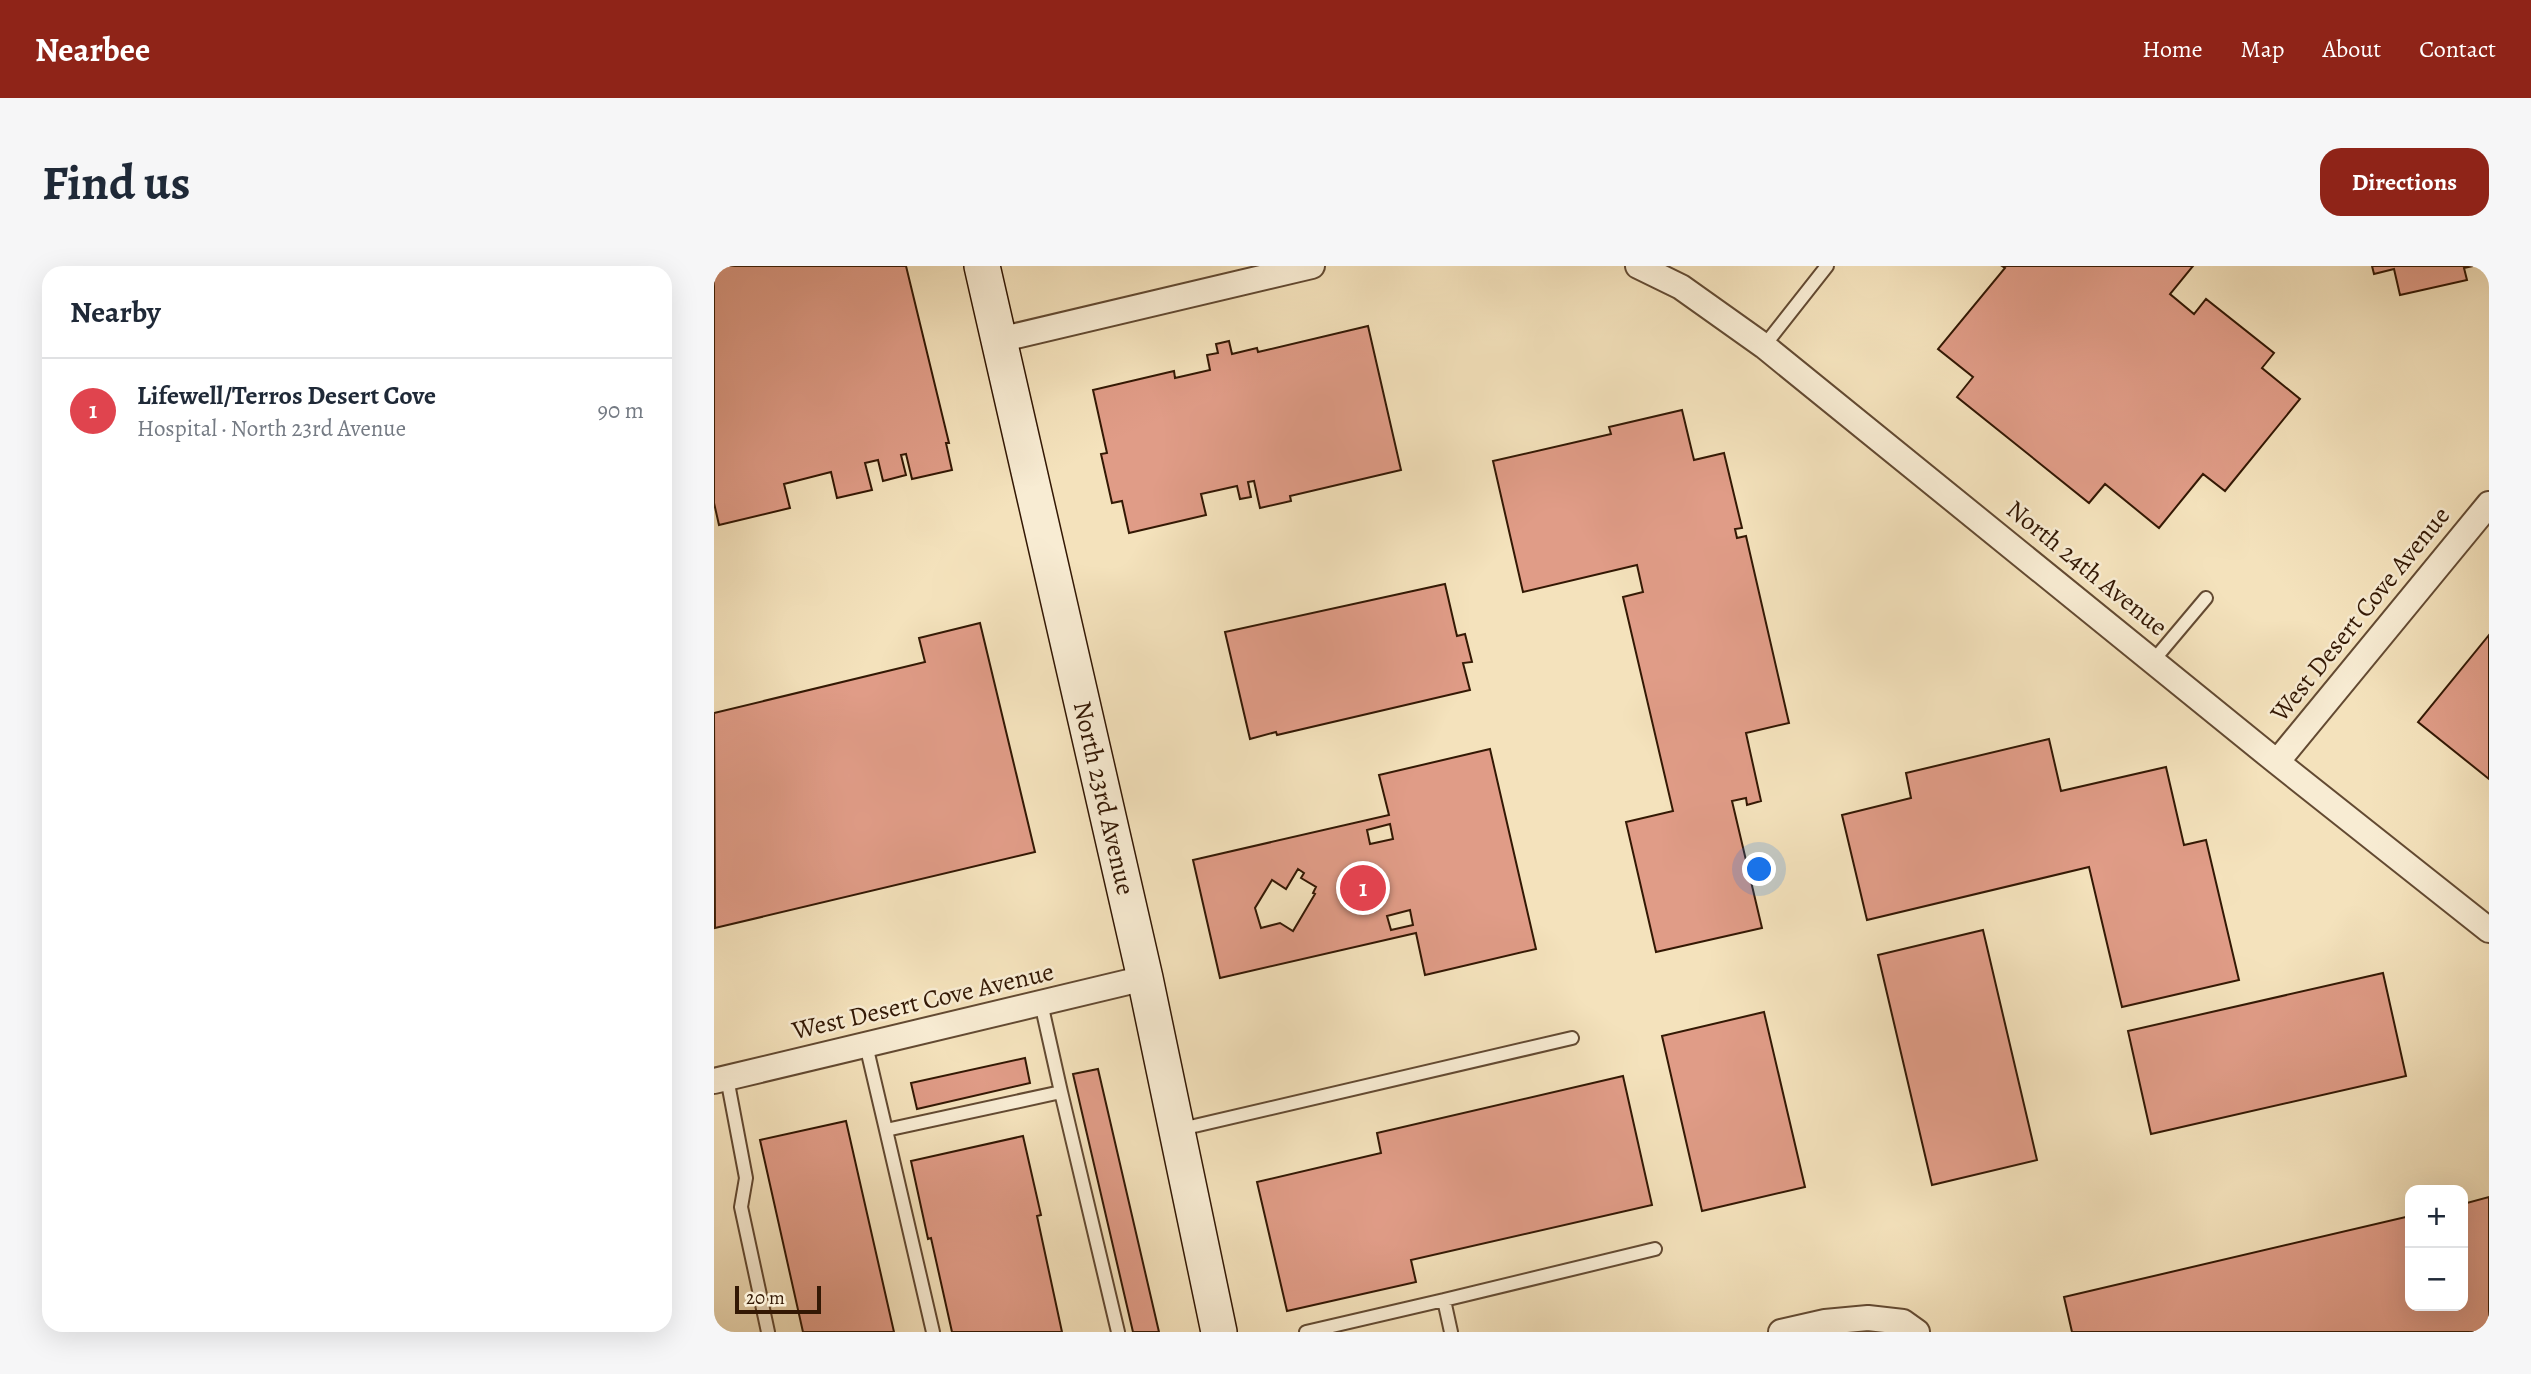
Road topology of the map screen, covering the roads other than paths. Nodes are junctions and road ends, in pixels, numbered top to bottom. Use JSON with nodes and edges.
{"nodes":[{"id":1,"x":982,"y":266,"type":"edge"},
{"id":2,"x":1312,"y":266,"type":"edge"},
{"id":3,"x":1638,"y":266,"type":"edge"},
{"id":4,"x":1827,"y":266,"type":"edge"},
{"id":5,"x":999,"y":340,"type":"junction"},
{"id":6,"x":1764,"y":346,"type":"junction"},
{"id":7,"x":2489,"y":504,"type":"edge"},
{"id":8,"x":2206,"y":598,"type":"dead end"},
{"id":9,"x":2153,"y":661,"type":"junction"},
{"id":10,"x":2277,"y":762,"type":"junction"},
{"id":11,"x":2489,"y":930,"type":"edge"},
{"id":12,"x":1145,"y":978,"type":"junction"},
{"id":13,"x":1041,"y":1003,"type":"junction"},
{"id":14,"x":1572,"y":1038,"type":"dead end"},
{"id":15,"x":866,"y":1045,"type":"junction"},
{"id":16,"x":720,"y":1079,"type":"edge"},
{"id":17,"x":1061,"y":1092,"type":"junction"},
{"id":18,"x":886,"y":1130,"type":"junction"},
{"id":19,"x":1177,"y":1130,"type":"junction"},
{"id":20,"x":1655,"y":1249,"type":"dead end"},
{"id":21,"x":1444,"y":1300,"type":"junction"},
{"id":22,"x":1910,"y":1327,"type":"edge"},
{"id":23,"x":768,"y":1332,"type":"edge"},
{"id":24,"x":933,"y":1332,"type":"edge"},
{"id":25,"x":1118,"y":1332,"type":"edge"},
{"id":26,"x":1219,"y":1332,"type":"edge"},
{"id":27,"x":1306,"y":1332,"type":"edge"},
{"id":28,"x":1451,"y":1332,"type":"edge"},
{"id":29,"x":1781,"y":1332,"type":"edge"}],
"edges":[{"from":1,"to":5,"type":"street","name":"North 23rd Avenue"},
{"from":2,"to":5,"type":"street"},
{"from":3,"to":6,"type":"street","name":"North 24th Avenue"},
{"from":4,"to":6,"type":"lane"},
{"from":5,"to":12,"type":"street","name":"North 23rd Avenue"},
{"from":6,"to":9,"type":"street","name":"North 24th Avenue"},
{"from":7,"to":10,"type":"street","name":"West Desert Cove Avenue"},
{"from":8,"to":9,"type":"lane"},
{"from":9,"to":10,"type":"street","name":"North 24th Avenue"},
{"from":10,"to":11,"type":"street","name":"North 24th Avenue"},
{"from":12,"to":13,"type":"street","name":"West Desert Cove Avenue"},
{"from":12,"to":19,"type":"street","name":"North 23rd Avenue"},
{"from":13,"to":15,"type":"street","name":"West Desert Cove Avenue"},
{"from":13,"to":17,"type":"lane"},
{"from":14,"to":19,"type":"lane"},
{"from":15,"to":16,"type":"street","name":"West Desert Cove Avenue"},
{"from":15,"to":18,"type":"lane"},
{"from":16,"to":23,"type":"lane"},
{"from":17,"to":18,"type":"lane"},
{"from":17,"to":25,"type":"lane"},
{"from":18,"to":24,"type":"lane"},
{"from":19,"to":26,"type":"street","name":"North 23rd Avenue"},
{"from":20,"to":21,"type":"lane"},
{"from":21,"to":27,"type":"lane"},
{"from":21,"to":28,"type":"lane"},
{"from":22,"to":29,"type":"street"}]}
